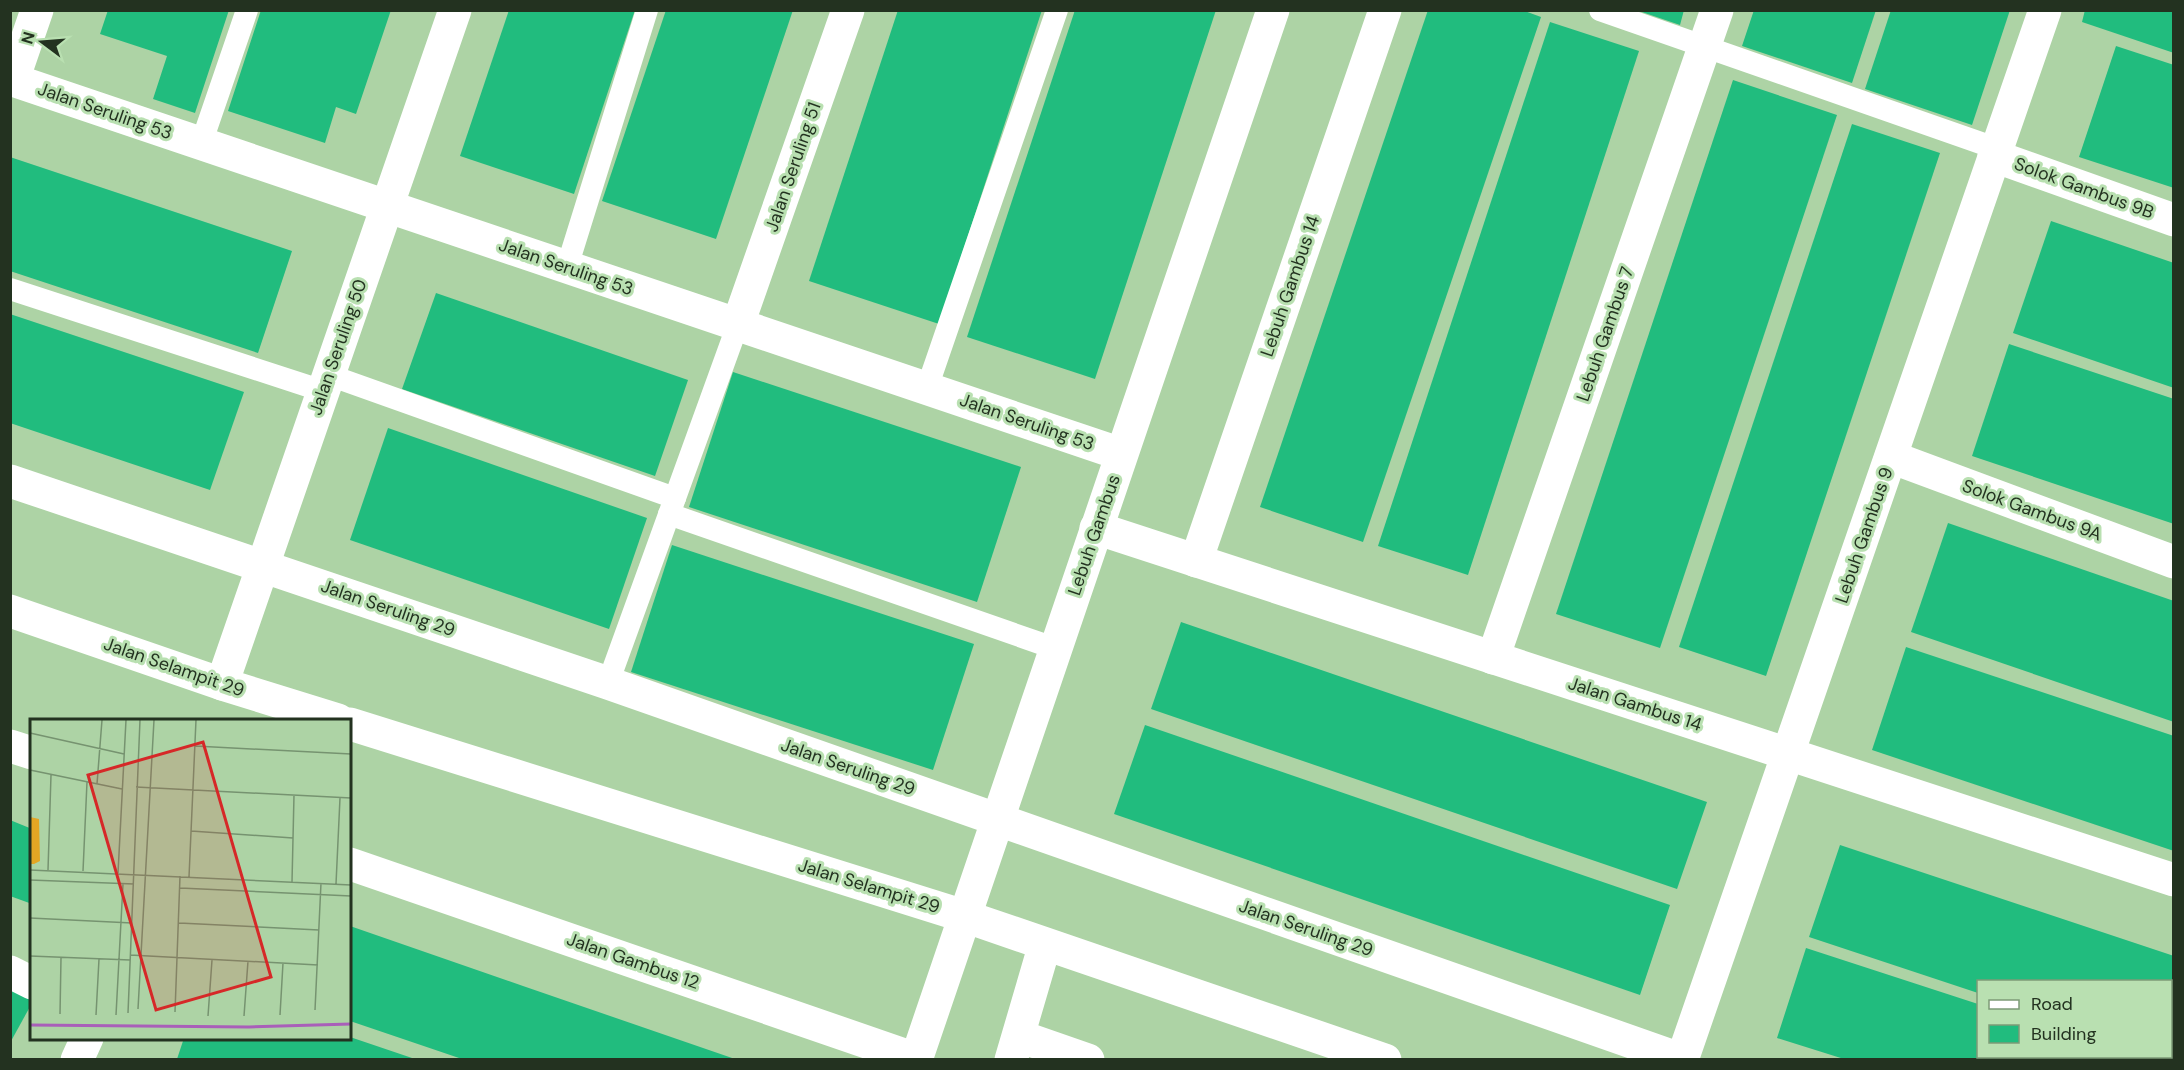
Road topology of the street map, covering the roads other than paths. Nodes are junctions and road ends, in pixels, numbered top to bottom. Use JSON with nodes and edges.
{"nodes":[{"id":1,"x":37,"y":10,"type":"edge"},
{"id":2,"x":247,"y":10,"type":"edge"},
{"id":3,"x":455,"y":10,"type":"edge"},
{"id":4,"x":647,"y":10,"type":"edge"},
{"id":5,"x":848,"y":10,"type":"edge"},
{"id":6,"x":1057,"y":10,"type":"edge"},
{"id":7,"x":1273,"y":10,"type":"edge"},
{"id":8,"x":1384,"y":10,"type":"edge"},
{"id":9,"x":1600,"y":10,"type":"edge"},
{"id":10,"x":1717,"y":10,"type":"edge"},
{"id":11,"x":2045,"y":10,"type":"edge"},
{"id":12,"x":1704,"y":47,"type":"junction"},
{"id":13,"x":12,"y":80,"type":"edge"},
{"id":14,"x":201,"y":144,"type":"junction"},
{"id":15,"x":1996,"y":152,"type":"junction"},
{"id":16,"x":387,"y":207,"type":"junction"},
{"id":17,"x":2174,"y":220,"type":"edge"},
{"id":18,"x":567,"y":267,"type":"junction"},
{"id":19,"x":10,"y":289,"type":"edge"},
{"id":20,"x":738,"y":324,"type":"junction"},
{"id":21,"x":326,"y":383,"type":"junction"},
{"id":22,"x":927,"y":388,"type":"junction"},
{"id":23,"x":1121,"y":454,"type":"junction"},
{"id":24,"x":1891,"y":457,"type":"junction"},
{"id":25,"x":10,"y":481,"type":"edge"},
{"id":26,"x":672,"y":506,"type":"junction"},
{"id":27,"x":1096,"y":528,"type":"junction"},
{"id":28,"x":1196,"y":561,"type":"junction"},
{"id":29,"x":2174,"y":562,"type":"edge"},
{"id":30,"x":263,"y":565,"type":"junction"},
{"id":31,"x":10,"y":612,"type":"edge"},
{"id":32,"x":1054,"y":648,"type":"junction"},
{"id":33,"x":1493,"y":658,"type":"junction"},
{"id":34,"x":608,"y":683,"type":"junction"},
{"id":35,"x":222,"y":684,"type":"junction"},
{"id":36,"x":335,"y":719,"type":"edge"},
{"id":37,"x":351,"y":724,"type":"edge"},
{"id":38,"x":10,"y":746,"type":"edge"},
{"id":39,"x":30,"y":752,"type":"edge"},
{"id":40,"x":1788,"y":754,"type":"junction"},
{"id":41,"x":997,"y":819,"type":"junction"},
{"id":42,"x":351,"y":864,"type":"edge"},
{"id":43,"x":2174,"y":880,"type":"edge"},
{"id":44,"x":964,"y":916,"type":"junction"},
{"id":45,"x":1046,"y":944,"type":"junction"},
{"id":46,"x":10,"y":972,"type":"edge"},
{"id":47,"x":30,"y":982,"type":"edge"},
{"id":48,"x":86,"y":1040,"type":"edge"},
{"id":49,"x":1015,"y":1048,"type":"edge"},
{"id":50,"x":77,"y":1059,"type":"edge"},
{"id":51,"x":916,"y":1059,"type":"edge"},
{"id":52,"x":1088,"y":1059,"type":"edge"},
{"id":53,"x":1381,"y":1059,"type":"edge"},
{"id":54,"x":1682,"y":1059,"type":"edge"}],
"edges":[{"from":1,"to":13,"type":"street"},
{"from":2,"to":14,"type":"lane"},
{"from":3,"to":16,"type":"street","name":"Jalan Seruling 50"},
{"from":4,"to":18,"type":"lane"},
{"from":5,"to":20,"type":"street","name":"Jalan Seruling 51"},
{"from":6,"to":22,"type":"lane"},
{"from":7,"to":23,"type":"street","name":"Lebuh Gambus"},
{"from":8,"to":28,"type":"street","name":"Lebuh Gambus 14"},
{"from":9,"to":12,"type":"lane"},
{"from":10,"to":12,"type":"street","name":"Lebuh Gambus 7"},
{"from":11,"to":15,"type":"street","name":"Lebuh Gambus 9"},
{"from":12,"to":15,"type":"lane"},
{"from":12,"to":33,"type":"street","name":"Lebuh Gambus 7"},
{"from":13,"to":14,"type":"street","name":"Jalan Seruling 53"},
{"from":14,"to":16,"type":"street","name":"Jalan Seruling 53"},
{"from":15,"to":17,"type":"street","name":"Solok Gambus 9B"},
{"from":15,"to":24,"type":"street","name":"Lebuh Gambus 9"},
{"from":16,"to":18,"type":"street","name":"Jalan Seruling 53"},
{"from":16,"to":21,"type":"street","name":"Jalan Seruling 50"},
{"from":18,"to":20,"type":"street","name":"Jalan Seruling 53"},
{"from":19,"to":21,"type":"lane"},
{"from":20,"to":22,"type":"street","name":"Jalan Seruling 53"},
{"from":20,"to":26,"type":"lane"},
{"from":21,"to":26,"type":"lane"},
{"from":21,"to":30,"type":"street","name":"Jalan Seruling 50"},
{"from":22,"to":23,"type":"street","name":"Jalan Seruling 53"},
{"from":23,"to":27,"type":"street","name":"Lebuh Gambus"},
{"from":24,"to":29,"type":"street","name":"Solok Gambus 9A"},
{"from":24,"to":40,"type":"street","name":"Lebuh Gambus 9"},
{"from":25,"to":30,"type":"street","name":"Jalan Seruling 29"},
{"from":26,"to":32,"type":"lane"},
{"from":26,"to":34,"type":"lane"},
{"from":27,"to":28,"type":"street","name":"Jalan Gambus 14"},
{"from":27,"to":32,"type":"street","name":"Lebuh Gambus"},
{"from":28,"to":33,"type":"street","name":"Jalan Gambus 14"},
{"from":30,"to":34,"type":"street","name":"Jalan Seruling 29"},
{"from":30,"to":35,"type":"street","name":"Jalan Seruling 50"},
{"from":31,"to":35,"type":"street","name":"Jalan Selampit 29"},
{"from":32,"to":41,"type":"street","name":"Lebuh Gambus"},
{"from":33,"to":40,"type":"street","name":"Jalan Gambus 14"},
{"from":34,"to":41,"type":"street","name":"Jalan Seruling 29"},
{"from":35,"to":36,"type":"street","name":"Jalan Selampit 29"},
{"from":37,"to":44,"type":"street","name":"Jalan Selampit 29"},
{"from":38,"to":39,"type":"street"},
{"from":40,"to":43,"type":"street","name":"Jalan Gambus 14"},
{"from":40,"to":54,"type":"street","name":"Lebuh Gambus 9"},
{"from":41,"to":44,"type":"street","name":"Lebuh Gambus"},
{"from":41,"to":54,"type":"street","name":"Jalan Seruling 29"},
{"from":42,"to":51,"type":"street","name":"Jalan Gambus 12"},
{"from":44,"to":45,"type":"street","name":"Jalan Selampit 29"},
{"from":44,"to":51,"type":"street","name":"Lebuh Gambus"},
{"from":45,"to":49,"type":"street"},
{"from":45,"to":53,"type":"street","name":"Jalan Selampit 29"},
{"from":46,"to":47,"type":"street"},
{"from":48,"to":50,"type":"street"},
{"from":49,"to":52,"type":"street"}]}
